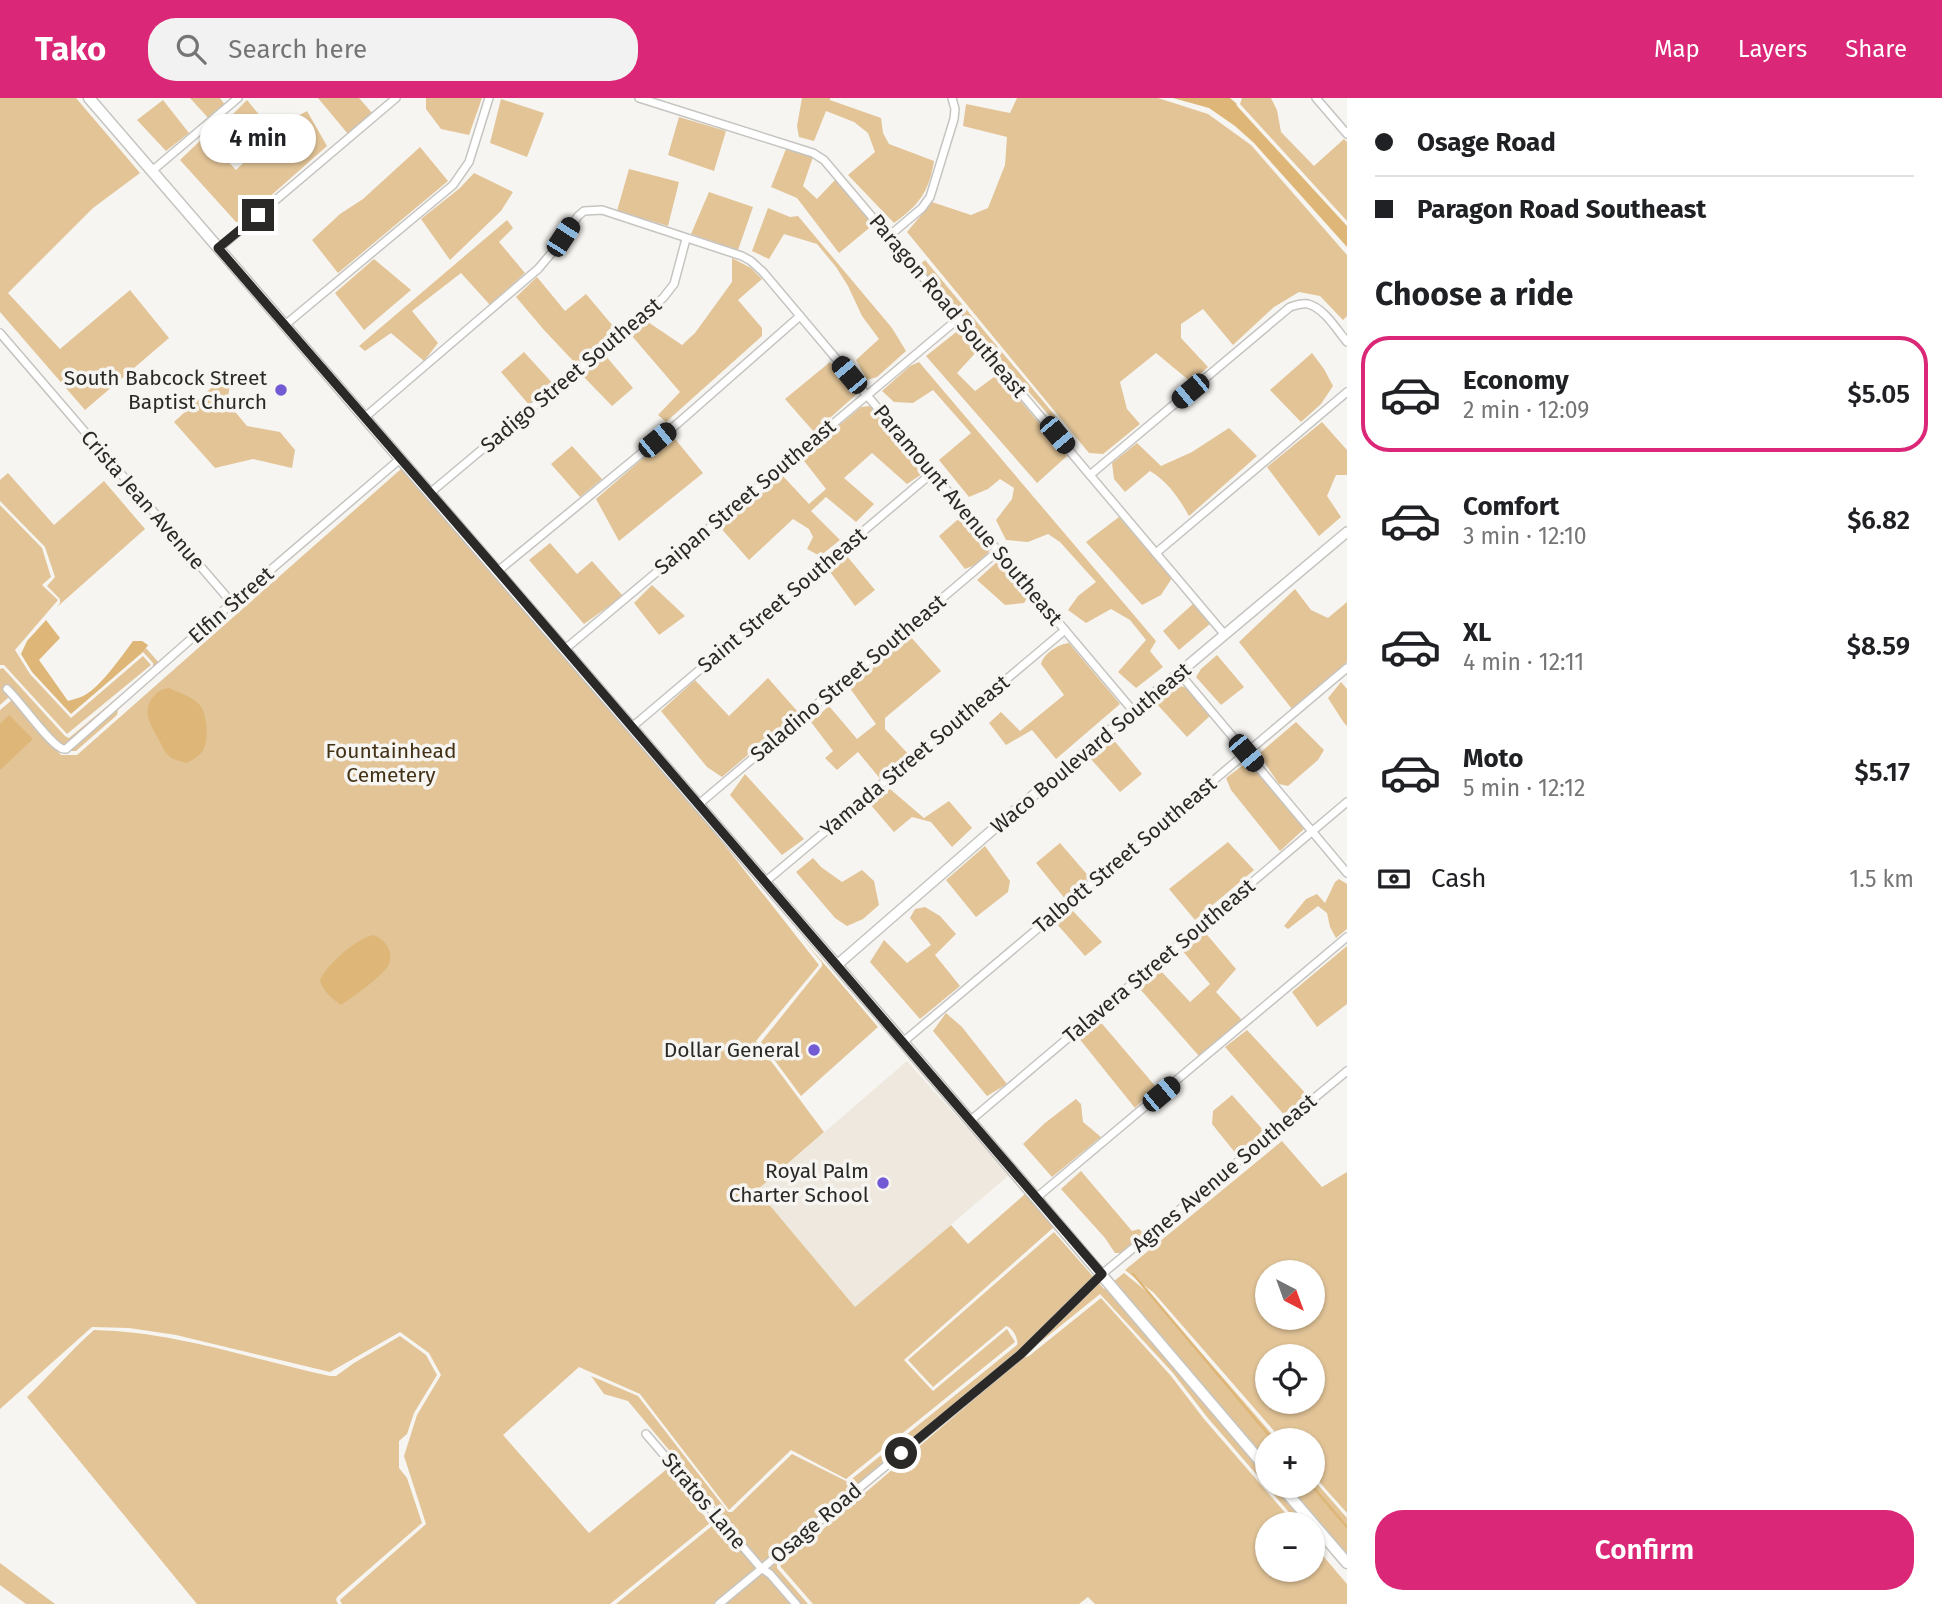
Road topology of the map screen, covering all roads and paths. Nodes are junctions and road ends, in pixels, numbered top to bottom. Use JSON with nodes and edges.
{"nodes":[{"id":1,"x":89,"y":98,"type":"edge"},
{"id":2,"x":238,"y":98,"type":"edge"},
{"id":3,"x":396,"y":98,"type":"edge"},
{"id":4,"x":489,"y":98,"type":"edge"},
{"id":5,"x":639,"y":98,"type":"edge"},
{"id":6,"x":952,"y":98,"type":"edge"},
{"id":7,"x":1316,"y":98,"type":"edge"},
{"id":8,"x":1347,"y":134,"type":"edge"},
{"id":9,"x":152,"y":171,"type":"junction"},
{"id":10,"x":889,"y":236,"type":"junction"},
{"id":11,"x":686,"y":239,"type":"junction"},
{"id":12,"x":218,"y":248,"type":"junction"},
{"id":13,"x":800,"y":316,"type":"junction"},
{"id":14,"x":958,"y":318,"type":"junction"},
{"id":15,"x":285,"y":325,"type":"junction"},
{"id":16,"x":0,"y":333,"type":"edge"},
{"id":17,"x":1347,"y":342,"type":"edge"},
{"id":18,"x":1347,"y":392,"type":"edge"},
{"id":19,"x":866,"y":395,"type":"junction"},
{"id":20,"x":364,"y":418,"type":"junction"},
{"id":21,"x":401,"y":459,"type":"junction"},
{"id":22,"x":932,"y":473,"type":"junction"},
{"id":23,"x":1090,"y":475,"type":"junction"},
{"id":24,"x":430,"y":494,"type":"junction"},
{"id":25,"x":1347,"y":532,"type":"edge"},
{"id":26,"x":998,"y":551,"type":"junction"},
{"id":27,"x":1156,"y":553,"type":"junction"},
{"id":28,"x":498,"y":571,"type":"junction"},
{"id":29,"x":232,"y":603,"type":"junction"},
{"id":30,"x":1065,"y":630,"type":"junction"},
{"id":31,"x":1225,"y":635,"type":"junction"},
{"id":32,"x":564,"y":650,"type":"junction"},
{"id":33,"x":1347,"y":668,"type":"edge"},
{"id":34,"x":1180,"y":674,"type":"junction"},
{"id":35,"x":7,"y":689,"type":"dead end"},
{"id":36,"x":1134,"y":712,"type":"junction"},
{"id":37,"x":632,"y":727,"type":"junction"},
{"id":38,"x":1246,"y":753,"type":"junction"},
{"id":39,"x":1347,"y":802,"type":"edge"},
{"id":40,"x":699,"y":804,"type":"junction"},
{"id":41,"x":1313,"y":831,"type":"junction"},
{"id":42,"x":1347,"y":873,"type":"edge"},
{"id":43,"x":765,"y":882,"type":"junction"},
{"id":44,"x":1347,"y":937,"type":"edge"},
{"id":45,"x":836,"y":964,"type":"junction"},
{"id":46,"x":903,"y":1042,"type":"junction"},
{"id":47,"x":1347,"y":1071,"type":"edge"},
{"id":48,"x":971,"y":1120,"type":"junction"},
{"id":49,"x":1036,"y":1198,"type":"junction"},
{"id":50,"x":1102,"y":1274,"type":"junction"},
{"id":51,"x":646,"y":1434,"type":"dead end"},
{"id":52,"x":1255,"y":1455,"type":"edge"},
{"id":53,"x":1291,"y":1498,"type":"edge"},
{"id":54,"x":1347,"y":1563,"type":"edge"},
{"id":55,"x":761,"y":1569,"type":"junction"},
{"id":56,"x":719,"y":1604,"type":"edge"},
{"id":57,"x":796,"y":1604,"type":"edge"}],
"edges":[{"from":1,"to":9,"type":"main road"},
{"from":2,"to":9,"type":"street"},
{"from":3,"to":12,"type":"street"},
{"from":4,"to":15,"type":"street"},
{"from":5,"to":10,"type":"street","name":"Paragon Road Southeast"},
{"from":6,"to":10,"type":"street"},
{"from":7,"to":8,"type":"street"},
{"from":9,"to":12,"type":"main road"},
{"from":10,"to":14,"type":"street","name":"Paragon Road Southeast"},
{"from":11,"to":13,"type":"street","name":"Paramount Avenue Southeast"},
{"from":11,"to":20,"type":"street","name":"Paramount Avenue Southeast"},
{"from":11,"to":24,"type":"street","name":"Sadigo Street Southeast"},
{"from":12,"to":15,"type":"main road"},
{"from":13,"to":19,"type":"street","name":"Paramount Avenue Southeast"},
{"from":13,"to":28,"type":"street"},
{"from":14,"to":19,"type":"street","name":"Saipan Street Southeast"},
{"from":14,"to":23,"type":"street","name":"Paragon Road Southeast"},
{"from":15,"to":20,"type":"main road"},
{"from":16,"to":29,"type":"street","name":"Crista Jean Avenue"},
{"from":17,"to":23,"type":"street"},
{"from":18,"to":27,"type":"street"},
{"from":19,"to":22,"type":"street","name":"Paramount Avenue Southeast"},
{"from":19,"to":32,"type":"street","name":"Saipan Street Southeast"},
{"from":20,"to":21,"type":"main road"},
{"from":21,"to":24,"type":"main road"},
{"from":21,"to":29,"type":"street","name":"Elfin Street"},
{"from":22,"to":26,"type":"street","name":"Paramount Avenue Southeast"},
{"from":22,"to":37,"type":"street","name":"Saint Street Southeast"},
{"from":23,"to":27,"type":"street","name":"Paragon Road Southeast"},
{"from":24,"to":28,"type":"main road"},
{"from":25,"to":31,"type":"street","name":"Waco Boulevard Southeast"},
{"from":26,"to":30,"type":"street","name":"Paramount Avenue Southeast"},
{"from":26,"to":40,"type":"street","name":"Saladino Street Southeast"},
{"from":27,"to":31,"type":"street","name":"Paragon Road Southeast"},
{"from":28,"to":32,"type":"main road"},
{"from":29,"to":35,"type":"street","name":"Elfin Street"},
{"from":30,"to":36,"type":"street","name":"Paramount Avenue Southeast"},
{"from":30,"to":43,"type":"street","name":"Yamada Street Southeast"},
{"from":31,"to":34,"type":"street","name":"Waco Boulevard Southeast"},
{"from":32,"to":37,"type":"main road"},
{"from":33,"to":38,"type":"street","name":"Talbott Street Southeast"},
{"from":34,"to":36,"type":"street","name":"Waco Boulevard Southeast"},
{"from":34,"to":38,"type":"street"},
{"from":36,"to":45,"type":"street","name":"Waco Boulevard Southeast"},
{"from":37,"to":40,"type":"main road"},
{"from":38,"to":41,"type":"street"},
{"from":38,"to":46,"type":"street","name":"Talbott Street Southeast"},
{"from":39,"to":41,"type":"street","name":"Talavera Street Southeast"},
{"from":40,"to":43,"type":"main road"},
{"from":41,"to":42,"type":"street"},
{"from":41,"to":48,"type":"street","name":"Talavera Street Southeast"},
{"from":43,"to":45,"type":"main road"},
{"from":44,"to":49,"type":"street"},
{"from":45,"to":46,"type":"main road"},
{"from":46,"to":48,"type":"main road"},
{"from":47,"to":50,"type":"street","name":"Agnes Avenue Southeast"},
{"from":48,"to":49,"type":"main road"},
{"from":49,"to":50,"type":"main road"},
{"from":50,"to":52,"type":"main road"},
{"from":50,"to":55,"type":"street","name":"Osage Road"},
{"from":51,"to":55,"type":"street","name":"Stratos Lane"},
{"from":53,"to":54,"type":"main road"},
{"from":55,"to":56,"type":"street","name":"Osage Road"},
{"from":55,"to":57,"type":"street","name":"Stratos Lane"}]}
